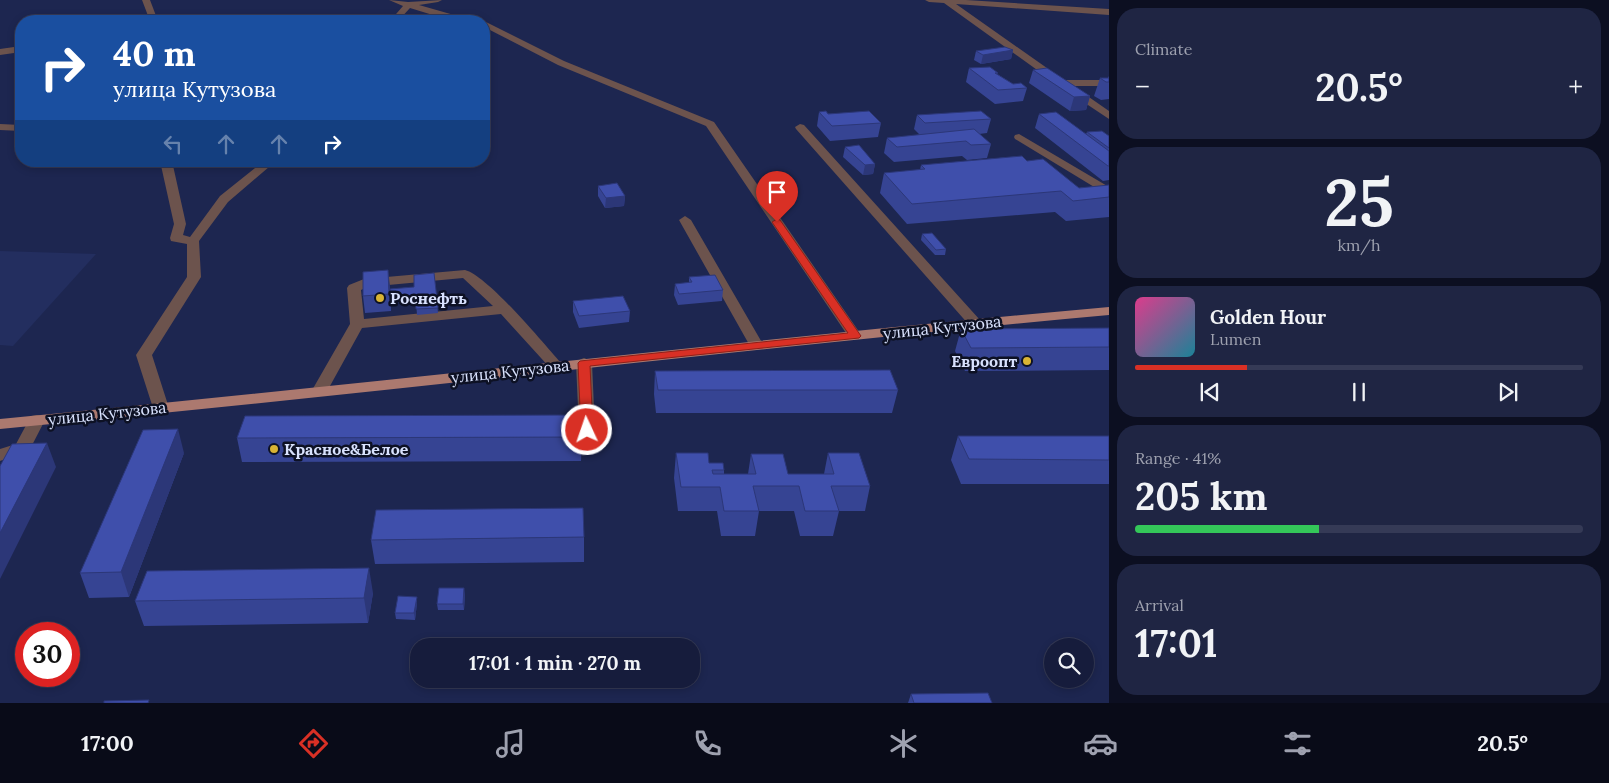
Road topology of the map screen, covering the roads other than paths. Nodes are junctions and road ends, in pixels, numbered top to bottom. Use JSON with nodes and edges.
{"nodes":[{"id":1,"x":146,"y":0,"type":"edge"},
{"id":2,"x":393,"y":0,"type":"edge"},
{"id":3,"x":438,"y":0,"type":"edge"},
{"id":4,"x":929,"y":0,"type":"edge"},
{"id":5,"x":947,"y":2,"type":"junction"},
{"id":6,"x":409,"y":4,"type":"junction"},
{"id":7,"x":1109,"y":12,"type":"edge"},
{"id":8,"x":152,"y":15,"type":"edge"},
{"id":9,"x":399,"y":15,"type":"edge"},
{"id":10,"x":443,"y":15,"type":"edge"},
{"id":11,"x":490,"y":27,"type":"edge"},
{"id":12,"x":15,"y":51,"type":"edge"},
{"id":13,"x":0,"y":52,"type":"edge"},
{"id":14,"x":1061,"y":83,"type":"junction"},
{"id":15,"x":1109,"y":83,"type":"edge"},
{"id":16,"x":1109,"y":116,"type":"edge"},
{"id":17,"x":0,"y":127,"type":"edge"},
{"id":18,"x":800,"y":127,"type":"dead end"},
{"id":19,"x":15,"y":128,"type":"edge"},
{"id":20,"x":1020,"y":137,"type":"dead end"},
{"id":21,"x":167,"y":167,"type":"edge"},
{"id":22,"x":264,"y":167,"type":"edge"},
{"id":23,"x":1109,"y":192,"type":"edge"},
{"id":24,"x":685,"y":220,"type":"dead end"},
{"id":25,"x":193,"y":241,"type":"junction"},
{"id":26,"x":505,"y":309,"type":"junction"},
{"id":27,"x":1109,"y":311,"type":"edge"},
{"id":28,"x":975,"y":323,"type":"junction"},
{"id":29,"x":357,"y":324,"type":"junction"},
{"id":30,"x":855,"y":336,"type":"junction"},
{"id":31,"x":757,"y":346,"type":"junction"},
{"id":32,"x":584,"y":363,"type":"junction"},
{"id":33,"x":556,"y":366,"type":"junction"},
{"id":34,"x":319,"y":392,"type":"junction"},
{"id":35,"x":161,"y":408,"type":"junction"},
{"id":36,"x":37,"y":420,"type":"junction"},
{"id":37,"x":0,"y":424,"type":"edge"},
{"id":38,"x":587,"y":430,"type":"dead end"},
{"id":39,"x":23,"y":448,"type":"junction"},
{"id":40,"x":0,"y":455,"type":"edge"},
{"id":41,"x":0,"y":490,"type":"edge"}],
"edges":[{"from":1,"to":8,"type":"street"},
{"from":2,"to":6,"type":"street"},
{"from":3,"to":6,"type":"street"},
{"from":4,"to":5,"type":"street"},
{"from":5,"to":7,"type":"street"},
{"from":5,"to":14,"type":"street"},
{"from":6,"to":9,"type":"street"},
{"from":6,"to":10,"type":"street"},
{"from":11,"to":30,"type":"street"},
{"from":12,"to":13,"type":"street"},
{"from":14,"to":15,"type":"street"},
{"from":14,"to":16,"type":"street"},
{"from":17,"to":19,"type":"street"},
{"from":18,"to":28,"type":"street"},
{"from":20,"to":23,"type":"street"},
{"from":21,"to":25,"type":"street"},
{"from":22,"to":25,"type":"street"},
{"from":24,"to":31,"type":"street"},
{"from":25,"to":35,"type":"street"},
{"from":26,"to":29,"type":"street"},
{"from":26,"to":29,"type":"street"},
{"from":26,"to":33,"type":"street"},
{"from":27,"to":28,"type":"main road","name":"улица Кутузова"},
{"from":28,"to":30,"type":"main road","name":"улица Кутузова"},
{"from":29,"to":34,"type":"street"},
{"from":30,"to":31,"type":"main road","name":"улица Кутузова"},
{"from":31,"to":32,"type":"main road","name":"улица Кутузова"},
{"from":32,"to":33,"type":"main road","name":"улица Кутузова"},
{"from":32,"to":38,"type":"street"},
{"from":33,"to":34,"type":"main road","name":"улица Кутузова"},
{"from":34,"to":35,"type":"main road","name":"улица Кутузова"},
{"from":35,"to":36,"type":"main road","name":"улица Кутузова"},
{"from":36,"to":37,"type":"main road","name":"улица Кутузова"},
{"from":36,"to":39,"type":"street"},
{"from":39,"to":40,"type":"street"},
{"from":39,"to":41,"type":"street"}]}
